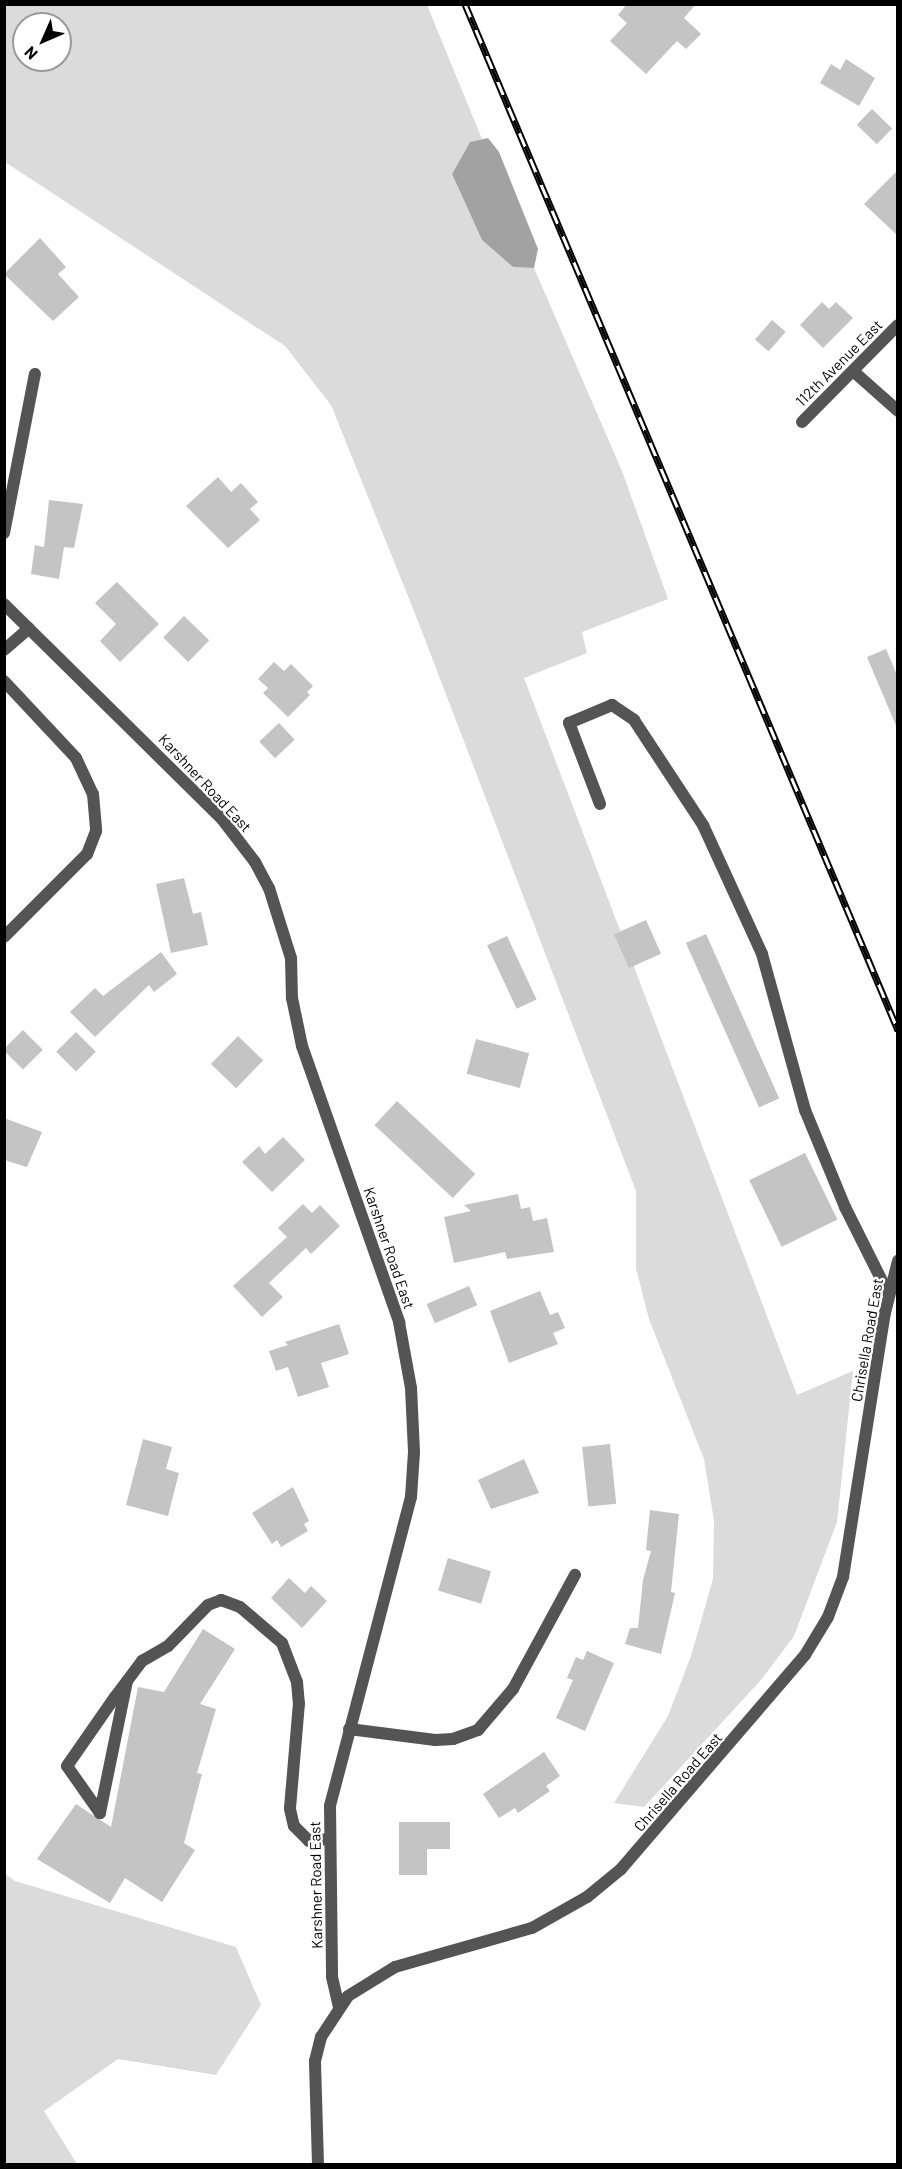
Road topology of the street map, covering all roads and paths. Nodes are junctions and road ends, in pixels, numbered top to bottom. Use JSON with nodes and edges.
{"nodes":[{"id":1,"x":897,"y":325,"type":"edge"},
{"id":2,"x":853,"y":371,"type":"junction"},
{"id":3,"x":36,"y":374,"type":"dead end"},
{"id":4,"x":897,"y":411,"type":"edge"},
{"id":5,"x":802,"y":422,"type":"dead end"},
{"id":6,"x":4,"y":533,"type":"edge"},
{"id":7,"x":4,"y":604,"type":"edge"},
{"id":8,"x":29,"y":628,"type":"junction"},
{"id":9,"x":4,"y":650,"type":"edge"},
{"id":10,"x":4,"y":681,"type":"edge"},
{"id":11,"x":600,"y":804,"type":"dead end"},
{"id":12,"x":4,"y":937,"type":"edge"},
{"id":13,"x":897,"y":1261,"type":"edge"},
{"id":14,"x":889,"y":1295,"type":"junction"},
{"id":15,"x":575,"y":1575,"type":"dead end"},
{"id":16,"x":127,"y":1681,"type":"junction"},
{"id":17,"x":349,"y":1729,"type":"junction"},
{"id":18,"x":327,"y":1839,"type":"junction"},
{"id":19,"x":339,"y":2008,"type":"junction"},
{"id":20,"x":318,"y":2164,"type":"edge"}],
"edges":[{"from":1,"to":2,"type":"street","name":"112th Avenue East"},
{"from":2,"to":4,"type":"street"},
{"from":2,"to":5,"type":"street","name":"112th Avenue East"},
{"from":3,"to":6,"type":"street"},
{"from":7,"to":8,"type":"street","name":"Karshner Road East"},
{"from":8,"to":9,"type":"street"},
{"from":8,"to":17,"type":"street","name":"Karshner Road East"},
{"from":10,"to":12,"type":"street"},
{"from":11,"to":14,"type":"street"},
{"from":13,"to":14,"type":"street","name":"Chrisella Road East"},
{"from":14,"to":19,"type":"street","name":"Chrisella Road East"},
{"from":15,"to":17,"type":"street"},
{"from":16,"to":16,"type":"street"},
{"from":16,"to":18,"type":"street"},
{"from":17,"to":18,"type":"street","name":"Karshner Road East"},
{"from":18,"to":19,"type":"street","name":"Karshner Road East"},
{"from":19,"to":20,"type":"street","name":"Chrisella Road East"}]}
